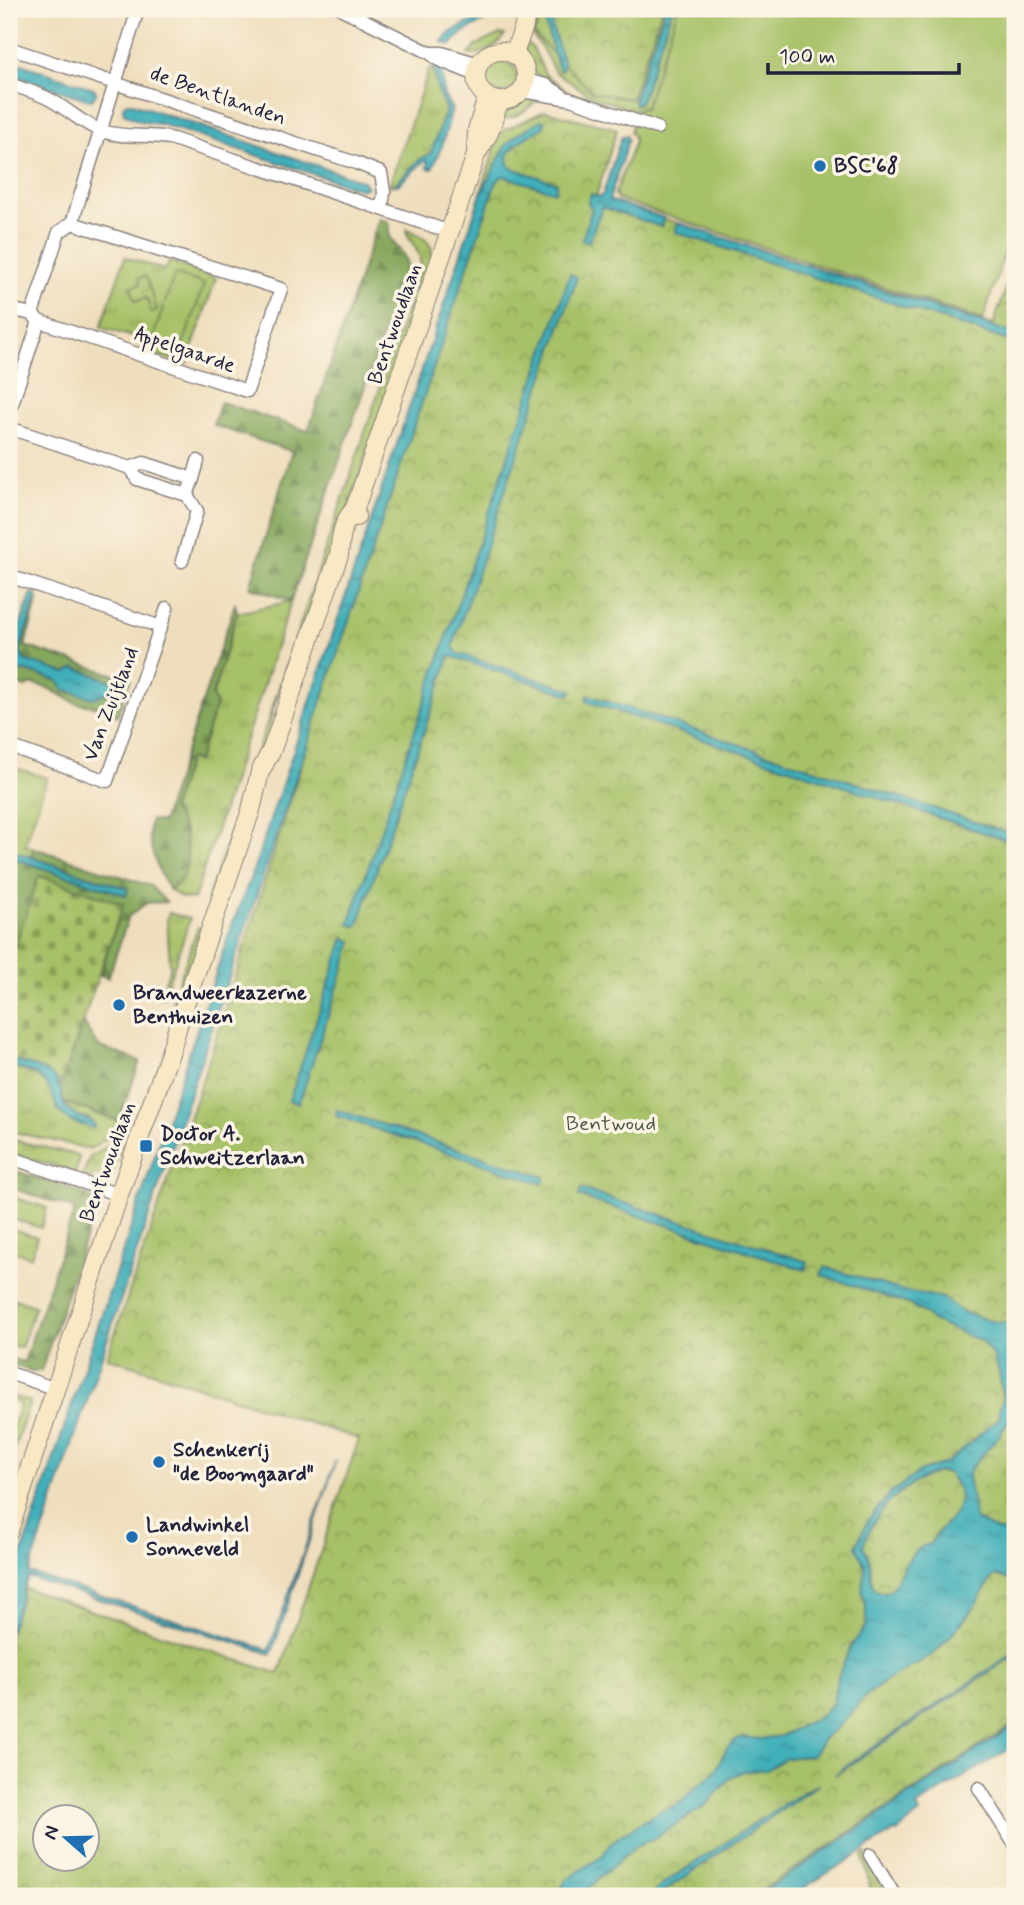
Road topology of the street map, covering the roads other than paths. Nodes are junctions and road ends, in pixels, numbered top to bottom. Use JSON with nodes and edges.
{"nodes":[{"id":1,"x":138,"y":9,"type":"edge"},
{"id":2,"x":525,"y":9,"type":"edge"},
{"id":3,"x":349,"y":11,"type":"edge"},
{"id":4,"x":9,"y":48,"type":"edge"},
{"id":5,"x":509,"y":53,"type":"junction"},
{"id":6,"x":478,"y":70,"type":"junction"},
{"id":7,"x":114,"y":81,"type":"junction"},
{"id":8,"x":9,"y":84,"type":"edge"},
{"id":9,"x":524,"y":86,"type":"junction"},
{"id":10,"x":493,"y":99,"type":"junction"},
{"id":11,"x":657,"y":128,"type":"dead end"},
{"id":12,"x":101,"y":131,"type":"junction"},
{"id":13,"x":382,"y":208,"type":"junction"},
{"id":14,"x":72,"y":223,"type":"junction"},
{"id":15,"x":450,"y":232,"type":"junction"},
{"id":16,"x":9,"y":309,"type":"edge"},
{"id":17,"x":35,"y":318,"type":"junction"},
{"id":18,"x":9,"y":412,"type":"edge"},
{"id":19,"x":9,"y":428,"type":"edge"},
{"id":20,"x":198,"y":461,"type":"dead end"},
{"id":21,"x":130,"y":468,"type":"junction"},
{"id":22,"x":193,"y":479,"type":"junction"},
{"id":23,"x":187,"y":495,"type":"junction"},
{"id":24,"x":181,"y":561,"type":"dead end"},
{"id":25,"x":9,"y":576,"type":"edge"},
{"id":26,"x":167,"y":608,"type":"dead end"},
{"id":27,"x":161,"y":627,"type":"junction"},
{"id":28,"x":9,"y":746,"type":"edge"},
{"id":29,"x":9,"y":1157,"type":"edge"},
{"id":30,"x":119,"y":1195,"type":"junction"},
{"id":31,"x":9,"y":1373,"type":"edge"},
{"id":32,"x":56,"y":1389,"type":"junction"},
{"id":33,"x":12,"y":1512,"type":"edge"},
{"id":34,"x":9,"y":1531,"type":"edge"},
{"id":35,"x":979,"y":1788,"type":"dead end"},
{"id":36,"x":1015,"y":1845,"type":"edge"},
{"id":37,"x":870,"y":1855,"type":"dead end"},
{"id":38,"x":895,"y":1896,"type":"edge"}],
"edges":[{"from":1,"to":7,"type":"street"},
{"from":2,"to":5,"type":"main road"},
{"from":3,"to":6,"type":"street"},
{"from":4,"to":7,"type":"street","name":"de Bentlanden"},
{"from":5,"to":6,"type":"main road"},
{"from":5,"to":9,"type":"main road"},
{"from":6,"to":10,"type":"main road"},
{"from":7,"to":12,"type":"street"},
{"from":7,"to":13,"type":"street","name":"de Bentlanden"},
{"from":8,"to":12,"type":"street"},
{"from":9,"to":10,"type":"main road"},
{"from":9,"to":11,"type":"street"},
{"from":10,"to":15,"type":"main road","name":"Bentwoudlaan"},
{"from":12,"to":13,"type":"street"},
{"from":12,"to":14,"type":"street"},
{"from":13,"to":15,"type":"street"},
{"from":14,"to":17,"type":"street"},
{"from":14,"to":17,"type":"street","name":"Appelgaarde"},
{"from":15,"to":30,"type":"main road","name":"Bentwoudlaan"},
{"from":16,"to":17,"type":"street"},
{"from":17,"to":18,"type":"street"},
{"from":19,"to":21,"type":"street"},
{"from":20,"to":22,"type":"street"},
{"from":21,"to":22,"type":"street"},
{"from":21,"to":23,"type":"street"},
{"from":22,"to":23,"type":"street"},
{"from":23,"to":24,"type":"street"},
{"from":25,"to":27,"type":"street","name":"Van Zuijtland"},
{"from":26,"to":27,"type":"street","name":"Van Zuijtland"},
{"from":27,"to":28,"type":"street","name":"Van Zuijtland"},
{"from":29,"to":30,"type":"street"},
{"from":30,"to":32,"type":"main road","name":"Bentwoudlaan"},
{"from":31,"to":32,"type":"street"},
{"from":32,"to":33,"type":"main road","name":"Bentwoudlaan"},
{"from":33,"to":34,"type":"main road","name":"Bentwoudlaan"},
{"from":35,"to":36,"type":"street"},
{"from":37,"to":38,"type":"street"}]}
